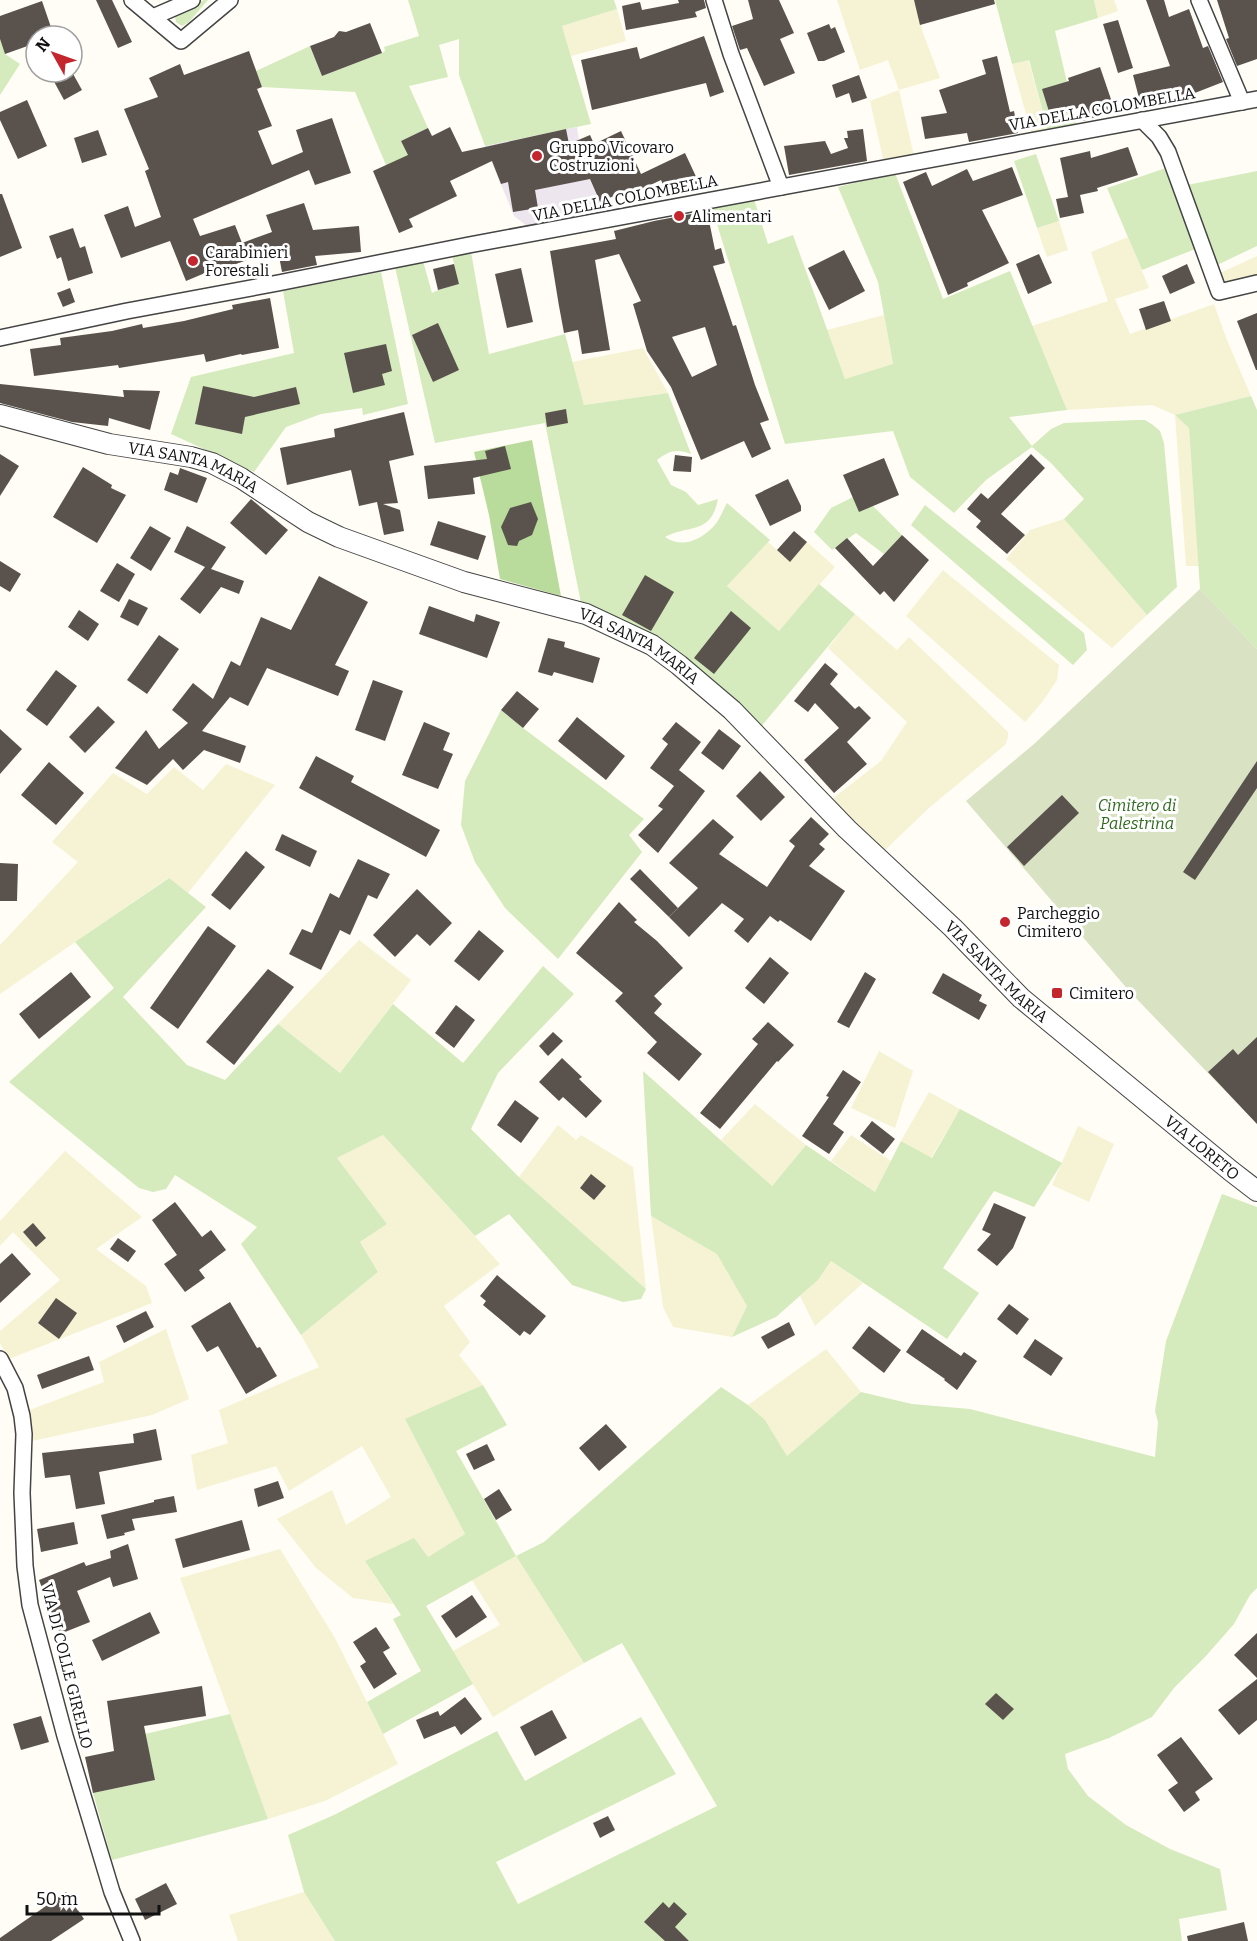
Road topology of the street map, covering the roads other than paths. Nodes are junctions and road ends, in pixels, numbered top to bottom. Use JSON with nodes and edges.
{"nodes":[{"id":1,"x":132,"y":0,"type":"edge"},
{"id":2,"x":192,"y":0,"type":"edge"},
{"id":3,"x":230,"y":0,"type":"edge"},
{"id":4,"x":714,"y":0,"type":"edge"},
{"id":5,"x":1199,"y":0,"type":"edge"},
{"id":6,"x":153,"y":17,"type":"junction"},
{"id":7,"x":1257,"y":99,"type":"edge"},
{"id":8,"x":1242,"y":102,"type":"junction"},
{"id":9,"x":1142,"y":120,"type":"junction"},
{"id":10,"x":781,"y":187,"type":"junction"},
{"id":11,"x":1257,"y":283,"type":"edge"},
{"id":12,"x":0,"y":338,"type":"edge"},
{"id":13,"x":0,"y":415,"type":"edge"},
{"id":14,"x":1148,"y":1102,"type":"joint"},
{"id":15,"x":1257,"y":1191,"type":"edge"},
{"id":16,"x":0,"y":1359,"type":"edge"},
{"id":17,"x":132,"y":1941,"type":"edge"}],
"edges":[{"from":1,"to":6,"type":"street"},
{"from":2,"to":6,"type":"street"},
{"from":3,"to":6,"type":"street"},
{"from":4,"to":10,"type":"street"},
{"from":5,"to":8,"type":"street"},
{"from":7,"to":8,"type":"street","name":"VIA DELLA COLOMBELLA"},
{"from":8,"to":9,"type":"street","name":"VIA DELLA COLOMBELLA"},
{"from":9,"to":10,"type":"street","name":"VIA DELLA COLOMBELLA"},
{"from":9,"to":11,"type":"street"},
{"from":10,"to":12,"type":"street","name":"VIA DELLA COLOMBELLA"},
{"from":13,"to":14,"type":"street","name":"VIA SANTA MARIA"},
{"from":14,"to":15,"type":"street","name":"VIA LORETO"},
{"from":16,"to":17,"type":"street","name":"VIA DI COLLE GIRELLO"}]}
